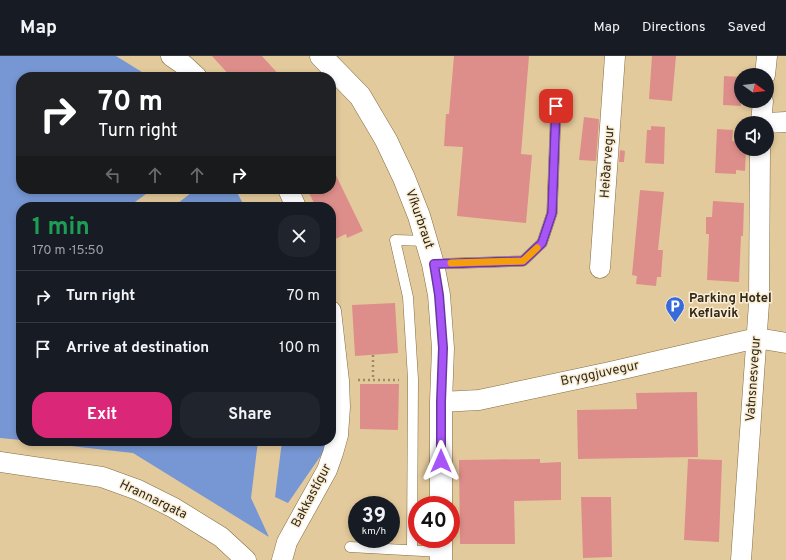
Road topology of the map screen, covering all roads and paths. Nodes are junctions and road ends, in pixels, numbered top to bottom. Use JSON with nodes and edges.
{"nodes":[{"id":1,"x":171,"y":56,"type":"edge"},
{"id":2,"x":321,"y":56,"type":"edge"},
{"id":3,"x":615,"y":56,"type":"edge"},
{"id":4,"x":768,"y":56,"type":"edge"},
{"id":5,"x":767,"y":68,"type":"edge"},
{"id":6,"x":192,"y":72,"type":"edge"},
{"id":7,"x":556,"y":106,"type":"dead end"},
{"id":8,"x":786,"y":122,"type":"edge"},
{"id":9,"x":774,"y":123,"type":"edge"},
{"id":10,"x":760,"y":156,"type":"edge"},
{"id":11,"x":426,"y":241,"type":"junction"},
{"id":12,"x":434,"y":264,"type":"junction"},
{"id":13,"x":600,"y":268,"type":"dead end"},
{"id":14,"x":757,"y":338,"type":"junction"},
{"id":15,"x":786,"y":343,"type":"edge"},
{"id":16,"x":336,"y":355,"type":"edge"},
{"id":17,"x":373,"y":355,"type":"dead end"},
{"id":18,"x":373,"y":380,"type":"junction"},
{"id":19,"x":399,"y":380,"type":"dead end"},
{"id":20,"x":339,"y":381,"type":"junction"},
{"id":21,"x":441,"y":402,"type":"junction"},
{"id":22,"x":336,"y":442,"type":"edge"},
{"id":23,"x":335,"y":446,"type":"edge"},
{"id":24,"x":0,"y":462,"type":"edge"},
{"id":25,"x":441,"y":496,"type":"edge"},
{"id":26,"x":371,"y":548,"type":"edge"},
{"id":27,"x":412,"y":550,"type":"junction"},
{"id":28,"x":441,"y":550,"type":"edge"},
{"id":29,"x":246,"y":560,"type":"edge"},
{"id":30,"x":282,"y":560,"type":"edge"},
{"id":31,"x":741,"y":560,"type":"edge"}],
"edges":[{"from":1,"to":6,"type":"street"},
{"from":2,"to":11,"type":"street","name":"Víkurbraut"},
{"from":3,"to":13,"type":"street","name":"Heiðarvegur"},
{"from":4,"to":5,"type":"street"},
{"from":7,"to":12,"type":"lane"},
{"from":8,"to":9,"type":"street"},
{"from":10,"to":14,"type":"street","name":"Vatnsnesvegur"},
{"from":11,"to":12,"type":"street","name":"Víkurbraut"},
{"from":11,"to":27,"type":"lane"},
{"from":12,"to":21,"type":"street","name":"Víkurbraut"},
{"from":14,"to":15,"type":"street"},
{"from":14,"to":21,"type":"street","name":"Bryggjuvegur"},
{"from":14,"to":31,"type":"street","name":"Vatnsnesvegur"},
{"from":16,"to":20,"type":"street","name":"Bakkastígur"},
{"from":17,"to":18,"type":"path"},
{"from":18,"to":19,"type":"path"},
{"from":18,"to":20,"type":"path"},
{"from":20,"to":22,"type":"street","name":"Bakkastígur"},
{"from":21,"to":25,"type":"street","name":"Víkurbraut"},
{"from":23,"to":30,"type":"street","name":"Bakkastígur"},
{"from":24,"to":29,"type":"street","name":"Hrannargata"},
{"from":26,"to":27,"type":"lane"},
{"from":27,"to":28,"type":"lane"}]}
